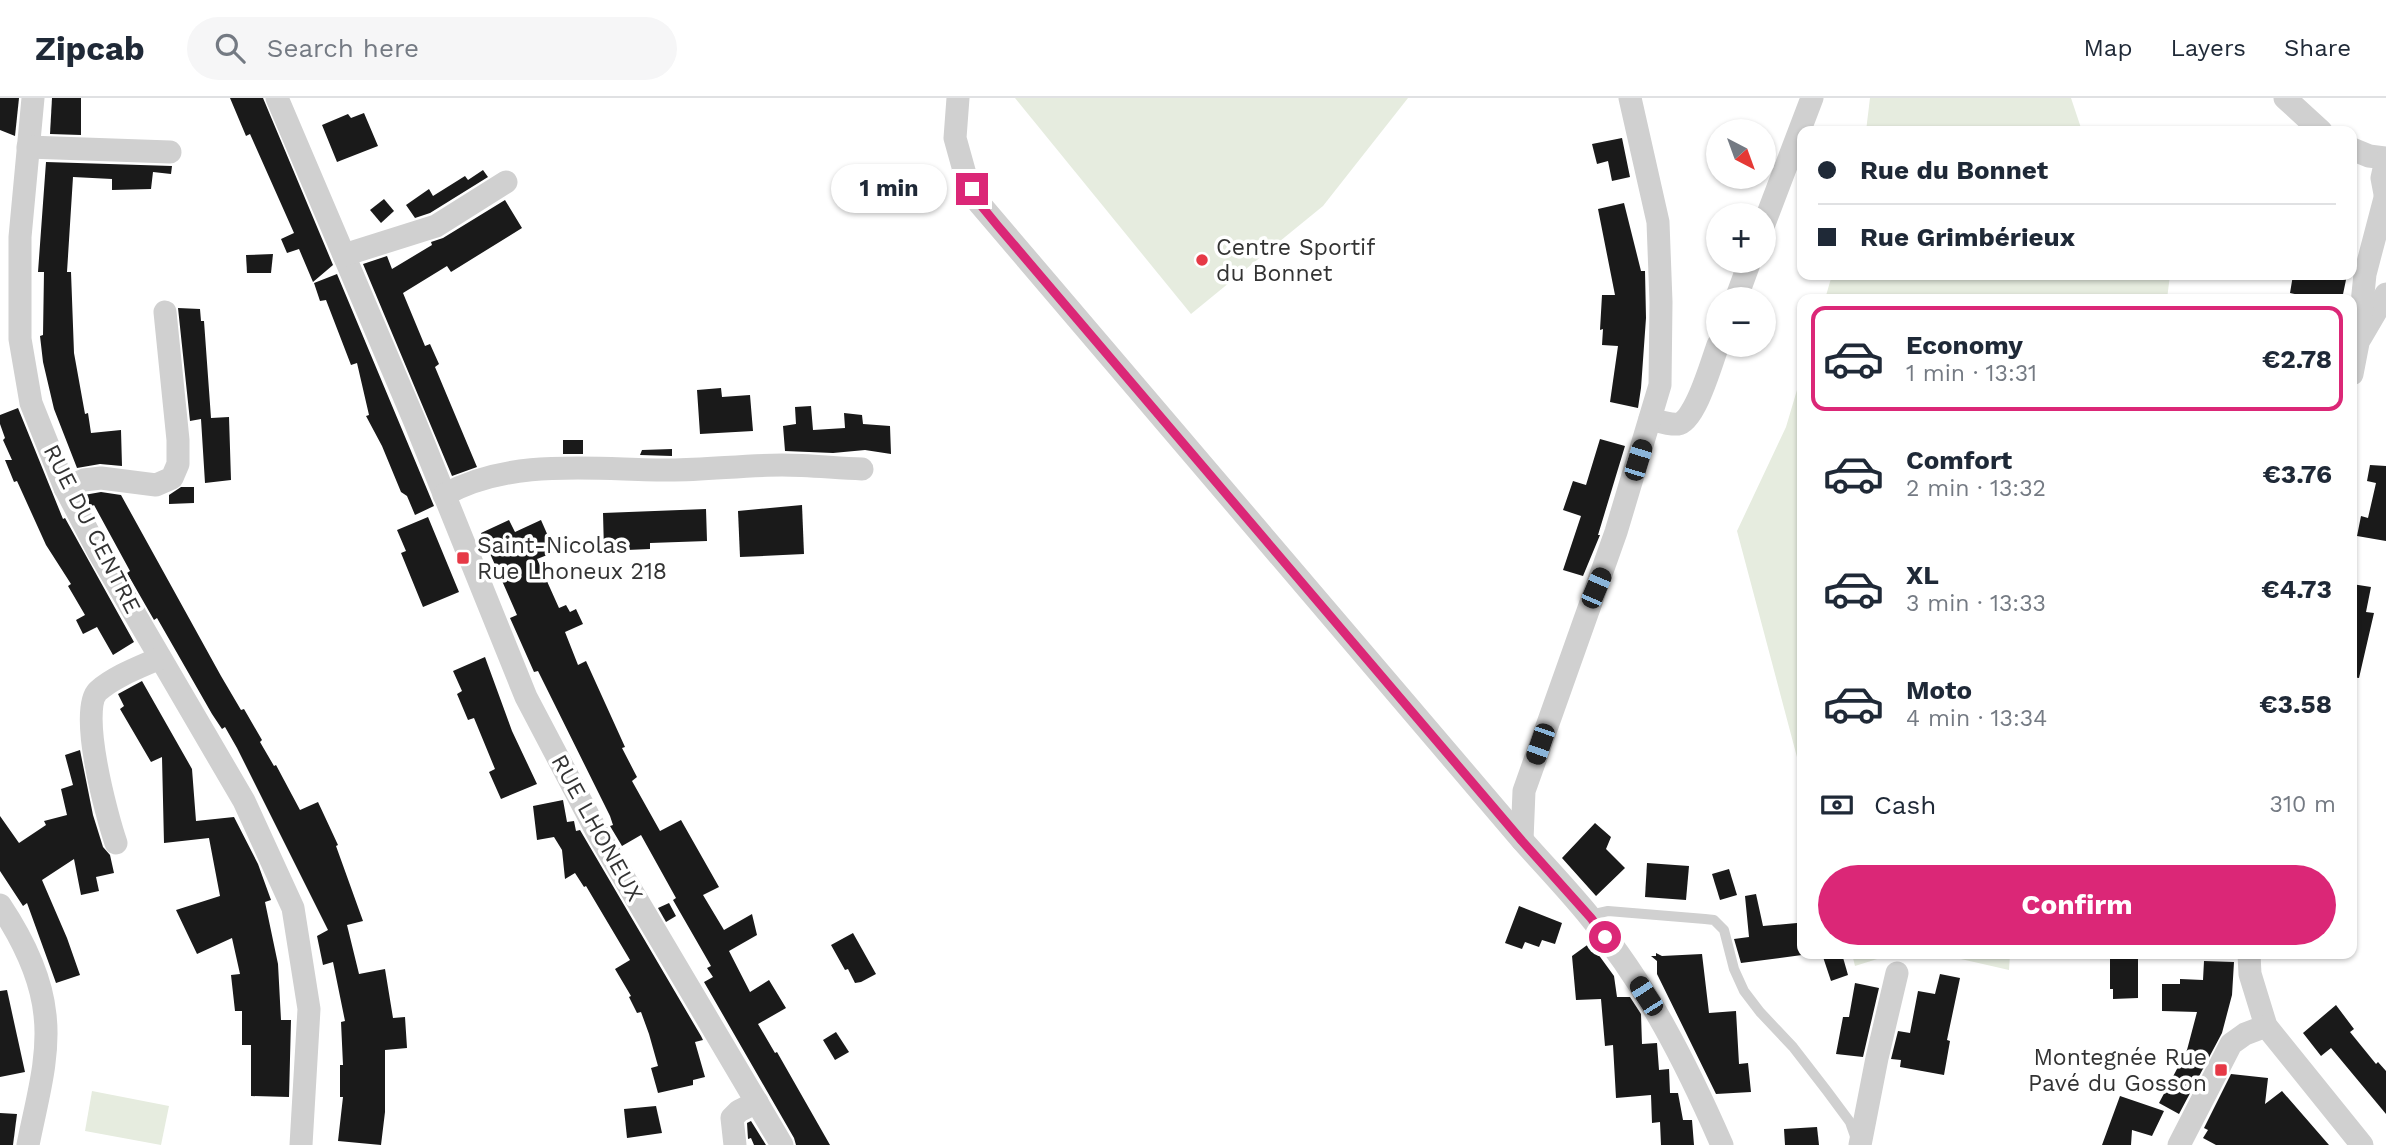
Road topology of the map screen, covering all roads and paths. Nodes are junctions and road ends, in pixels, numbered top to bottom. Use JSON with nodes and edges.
{"nodes":[{"id":1,"x":33,"y":98,"type":"edge"},
{"id":2,"x":277,"y":98,"type":"edge"},
{"id":3,"x":958,"y":98,"type":"edge"},
{"id":4,"x":1630,"y":98,"type":"edge"},
{"id":5,"x":1812,"y":98,"type":"edge"},
{"id":6,"x":2285,"y":98,"type":"edge"},
{"id":7,"x":1801,"y":126,"type":"edge"},
{"id":8,"x":2316,"y":126,"type":"edge"},
{"id":9,"x":1797,"y":137,"type":"edge"},
{"id":10,"x":29,"y":146,"type":"junction"},
{"id":11,"x":2357,"y":151,"type":"edge"},
{"id":12,"x":170,"y":152,"type":"dead end"},
{"id":13,"x":2386,"y":159,"type":"edge"},
{"id":14,"x":506,"y":182,"type":"dead end"},
{"id":15,"x":2385,"y":199,"type":"edge"},
{"id":16,"x":1772,"y":203,"type":"edge"},
{"id":17,"x":344,"y":255,"type":"junction"},
{"id":18,"x":2386,"y":294,"type":"edge"},
{"id":19,"x":165,"y":312,"type":"dead end"},
{"id":20,"x":2358,"y":343,"type":"junction"},
{"id":21,"x":2357,"y":348,"type":"edge"},
{"id":22,"x":1713,"y":357,"type":"edge"},
{"id":23,"x":1650,"y":419,"type":"junction"},
{"id":24,"x":862,"y":469,"type":"dead end"},
{"id":25,"x":65,"y":488,"type":"junction"},
{"id":26,"x":444,"y":495,"type":"junction"},
{"id":27,"x":160,"y":658,"type":"junction"},
{"id":28,"x":1522,"y":841,"type":"junction"},
{"id":29,"x":116,"y":843,"type":"dead end"},
{"id":30,"x":0,"y":905,"type":"edge"},
{"id":31,"x":1591,"y":918,"type":"junction"},
{"id":32,"x":2249,"y":959,"type":"edge"},
{"id":33,"x":1897,"y":973,"type":"dead end"},
{"id":34,"x":2266,"y":1026,"type":"junction"},
{"id":35,"x":758,"y":1102,"type":"junction"},
{"id":36,"x":28,"y":1145,"type":"edge"},
{"id":37,"x":301,"y":1145,"type":"edge"},
{"id":38,"x":736,"y":1145,"type":"edge"},
{"id":39,"x":782,"y":1145,"type":"edge"},
{"id":40,"x":1722,"y":1145,"type":"edge"},
{"id":41,"x":1858,"y":1145,"type":"edge"},
{"id":42,"x":2179,"y":1145,"type":"edge"},
{"id":43,"x":2362,"y":1145,"type":"edge"}],
"edges":[{"from":1,"to":10,"type":"street","name":"RUE DU CENTRE"},
{"from":2,"to":17,"type":"street","name":"RUE LHONEUX"},
{"from":3,"to":28,"type":"street"},
{"from":4,"to":23,"type":"street"},
{"from":5,"to":7,"type":"street"},
{"from":6,"to":8,"type":"street"},
{"from":9,"to":16,"type":"street"},
{"from":10,"to":12,"type":"street"},
{"from":10,"to":25,"type":"street","name":"RUE DU CENTRE"},
{"from":11,"to":13,"type":"street"},
{"from":13,"to":15,"type":"street"},
{"from":14,"to":17,"type":"street"},
{"from":15,"to":20,"type":"street"},
{"from":17,"to":26,"type":"street","name":"RUE LHONEUX"},
{"from":18,"to":20,"type":"street"},
{"from":19,"to":25,"type":"street"},
{"from":20,"to":21,"type":"street"},
{"from":22,"to":23,"type":"street"},
{"from":23,"to":28,"type":"street"},
{"from":24,"to":26,"type":"street"},
{"from":25,"to":27,"type":"street","name":"RUE DU CENTRE"},
{"from":26,"to":35,"type":"street","name":"RUE LHONEUX"},
{"from":27,"to":29,"type":"street"},
{"from":27,"to":37,"type":"street","name":"RUE DU CENTRE"},
{"from":28,"to":31,"type":"street"},
{"from":30,"to":36,"type":"street"},
{"from":31,"to":40,"type":"street"},
{"from":31,"to":41,"type":"lane"},
{"from":32,"to":34,"type":"street"},
{"from":33,"to":41,"type":"street"},
{"from":34,"to":42,"type":"street"},
{"from":34,"to":43,"type":"street"},
{"from":35,"to":38,"type":"street"},
{"from":35,"to":39,"type":"street","name":"RUE LHONEUX"}]}
